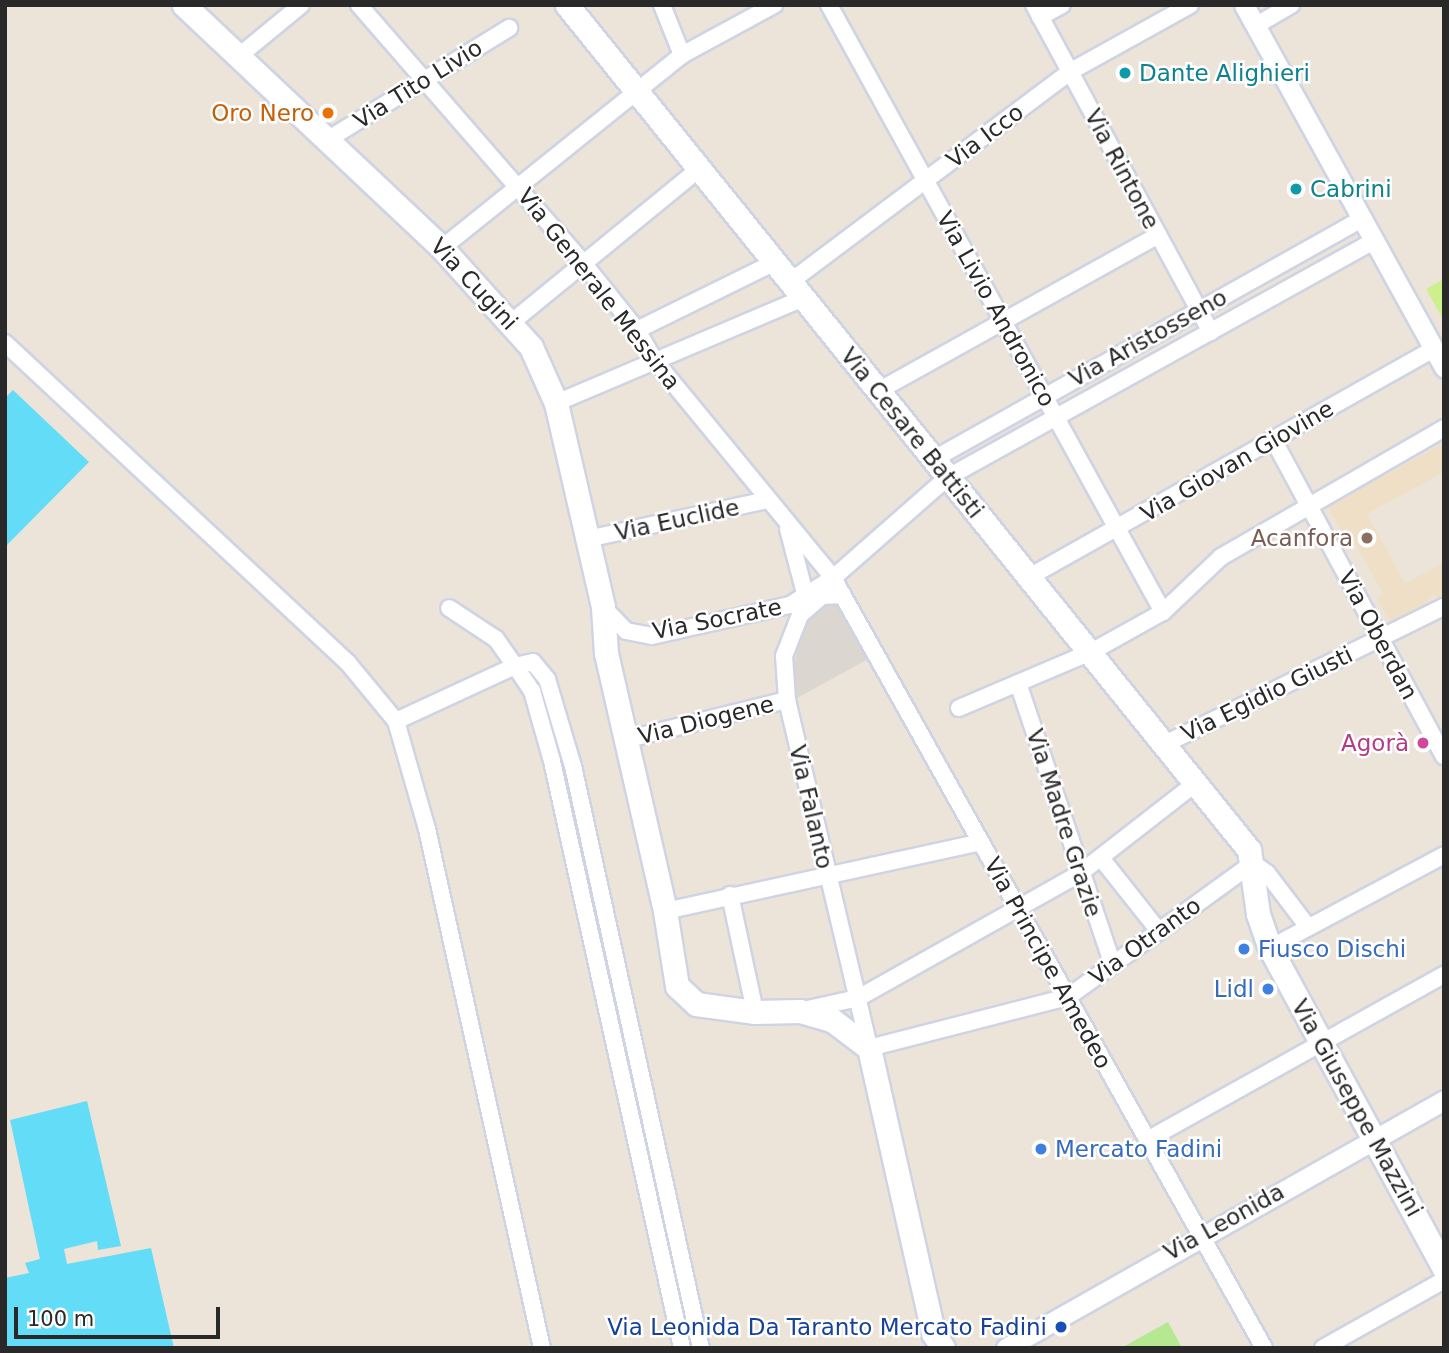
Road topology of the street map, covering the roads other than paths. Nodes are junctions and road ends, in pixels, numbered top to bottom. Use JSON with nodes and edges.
{"nodes":[{"id":1,"x":184,"y":5,"type":"edge"},
{"id":2,"x":301,"y":5,"type":"edge"},
{"id":3,"x":359,"y":5,"type":"edge"},
{"id":4,"x":567,"y":5,"type":"edge"},
{"id":5,"x":662,"y":5,"type":"edge"},
{"id":6,"x":774,"y":5,"type":"edge"},
{"id":7,"x":829,"y":5,"type":"edge"},
{"id":8,"x":1062,"y":5,"type":"edge"},
{"id":9,"x":1190,"y":5,"type":"edge"},
{"id":10,"x":1244,"y":5,"type":"edge"},
{"id":11,"x":1291,"y":5,"type":"edge"},
{"id":12,"x":1037,"y":11,"type":"edge"},
{"id":13,"x":1255,"y":26,"type":"junction"},
{"id":14,"x":509,"y":28,"type":"dead end"},
{"id":15,"x":682,"y":55,"type":"junction"},
{"id":16,"x":239,"y":56,"type":"junction"},
{"id":17,"x":1071,"y":71,"type":"junction"},
{"id":18,"x":426,"y":80,"type":"junction"},
{"id":19,"x":636,"y":91,"type":"junction"},
{"id":20,"x":327,"y":140,"type":"junction"},
{"id":21,"x":699,"y":169,"type":"junction"},
{"id":22,"x":925,"y":180,"type":"junction"},
{"id":23,"x":518,"y":187,"type":"junction"},
{"id":24,"x":1362,"y":219,"type":"junction"},
{"id":25,"x":1157,"y":235,"type":"junction"},
{"id":26,"x":1374,"y":241,"type":"junction"},
{"id":27,"x":442,"y":247,"type":"junction"},
{"id":28,"x":775,"y":262,"type":"junction"},
{"id":29,"x":584,"y":264,"type":"junction"},
{"id":30,"x":796,"y":290,"type":"junction"},
{"id":31,"x":1199,"y":310,"type":"junction"},
{"id":32,"x":1003,"y":321,"type":"junction"},
{"id":33,"x":512,"y":322,"type":"junction"},
{"id":34,"x":637,"y":330,"type":"junction"},
{"id":35,"x":1211,"y":332,"type":"junction"},
{"id":36,"x":5,"y":343,"type":"edge"},
{"id":37,"x":1441,"y":353,"type":"edge"},
{"id":38,"x":655,"y":361,"type":"junction"},
{"id":39,"x":878,"y":391,"type":"junction"},
{"id":40,"x":1043,"y":397,"type":"junction"},
{"id":41,"x":556,"y":403,"type":"junction"},
{"id":42,"x":1056,"y":418,"type":"junction"},
{"id":43,"x":1444,"y":428,"type":"edge"},
{"id":44,"x":1273,"y":439,"type":"junction"},
{"id":45,"x":941,"y":468,"type":"junction"},
{"id":46,"x":768,"y":500,"type":"junction"},
{"id":47,"x":1309,"y":506,"type":"junction"},
{"id":48,"x":787,"y":523,"type":"junction"},
{"id":49,"x":1117,"y":529,"type":"junction"},
{"id":50,"x":587,"y":539,"type":"junction"},
{"id":51,"x":833,"y":578,"type":"junction"},
{"id":52,"x":1029,"y":578,"type":"junction"},
{"id":53,"x":842,"y":595,"type":"junction"},
{"id":54,"x":806,"y":597,"type":"junction"},
{"id":55,"x":603,"y":607,"type":"junction"},
{"id":56,"x":1444,"y":607,"type":"edge"},
{"id":57,"x":449,"y":608,"type":"dead end"},
{"id":58,"x":769,"y":610,"type":"junction"},
{"id":59,"x":1163,"y":612,"type":"junction"},
{"id":60,"x":790,"y":636,"type":"junction"},
{"id":61,"x":1380,"y":639,"type":"junction"},
{"id":62,"x":1091,"y":652,"type":"junction"},
{"id":63,"x":515,"y":666,"type":"junction"},
{"id":64,"x":1018,"y":683,"type":"junction"},
{"id":65,"x":787,"y":700,"type":"junction"},
{"id":66,"x":960,"y":708,"type":"dead end"},
{"id":67,"x":396,"y":721,"type":"junction"},
{"id":68,"x":1437,"y":729,"type":"edge"},
{"id":69,"x":624,"y":740,"type":"junction"},
{"id":70,"x":1166,"y":744,"type":"junction"},
{"id":71,"x":1444,"y":756,"type":"edge"},
{"id":72,"x":1196,"y":783,"type":"junction"},
{"id":73,"x":981,"y":842,"type":"junction"},
{"id":74,"x":1444,"y":855,"type":"edge"},
{"id":75,"x":1101,"y":858,"type":"junction"},
{"id":76,"x":1253,"y":863,"type":"junction"},
{"id":77,"x":1079,"y":874,"type":"junction"},
{"id":78,"x":826,"y":876,"type":"junction"},
{"id":79,"x":730,"y":895,"type":"junction"},
{"id":80,"x":1018,"y":908,"type":"junction"},
{"id":81,"x":665,"y":911,"type":"junction"},
{"id":82,"x":1308,"y":927,"type":"junction"},
{"id":83,"x":1158,"y":930,"type":"junction"},
{"id":84,"x":1270,"y":948,"type":"junction"},
{"id":85,"x":1112,"y":963,"type":"junction"},
{"id":86,"x":1444,"y":975,"type":"edge"},
{"id":87,"x":1068,"y":997,"type":"junction"},
{"id":88,"x":858,"y":998,"type":"junction"},
{"id":89,"x":800,"y":1011,"type":"junction"},
{"id":90,"x":755,"y":1012,"type":"junction"},
{"id":91,"x":1321,"y":1042,"type":"junction"},
{"id":92,"x":869,"y":1048,"type":"junction"},
{"id":93,"x":1444,"y":1100,"type":"edge"},
{"id":94,"x":1374,"y":1139,"type":"junction"},
{"id":95,"x":1147,"y":1140,"type":"junction"},
{"id":96,"x":1200,"y":1234,"type":"junction"},
{"id":97,"x":1444,"y":1268,"type":"edge"},
{"id":98,"x":1444,"y":1280,"type":"edge"},
{"id":99,"x":936,"y":1343,"type":"edge"},
{"id":100,"x":542,"y":1348,"type":"edge"},
{"id":101,"x":682,"y":1348,"type":"edge"},
{"id":102,"x":701,"y":1348,"type":"edge"},
{"id":103,"x":1006,"y":1348,"type":"edge"},
{"id":104,"x":1264,"y":1348,"type":"edge"},
{"id":105,"x":1323,"y":1348,"type":"edge"}],
"edges":[{"from":1,"to":16,"type":"main road","name":"Via Cugini"},
{"from":2,"to":16,"type":"street"},
{"from":3,"to":18,"type":"street","name":"Via Generale Messina"},
{"from":4,"to":19,"type":"main road","name":"Via Cesare Battisti"},
{"from":5,"to":15,"type":"street"},
{"from":6,"to":15,"type":"street"},
{"from":7,"to":22,"type":"street","name":"Via Livio Andronico"},
{"from":8,"to":12,"type":"street"},
{"from":9,"to":17,"type":"street","name":"Via Icco"},
{"from":10,"to":13,"type":"street"},
{"from":11,"to":13,"type":"street"},
{"from":12,"to":17,"type":"street","name":"Via Rintone"},
{"from":13,"to":24,"type":"street"},
{"from":14,"to":18,"type":"street","name":"Via Tito Livio"},
{"from":15,"to":19,"type":"street"},
{"from":16,"to":20,"type":"main road","name":"Via Cugini"},
{"from":17,"to":22,"type":"street","name":"Via Icco"},
{"from":17,"to":25,"type":"street","name":"Via Rintone"},
{"from":18,"to":20,"type":"street","name":"Via Tito Livio"},
{"from":18,"to":23,"type":"street","name":"Via Generale Messina"},
{"from":19,"to":21,"type":"main road","name":"Via Cesare Battisti"},
{"from":19,"to":23,"type":"street"},
{"from":20,"to":27,"type":"main road","name":"Via Cugini"},
{"from":21,"to":28,"type":"main road","name":"Via Cesare Battisti"},
{"from":21,"to":29,"type":"street"},
{"from":22,"to":30,"type":"street","name":"Via Icco"},
{"from":22,"to":32,"type":"street","name":"Via Livio Andronico"},
{"from":23,"to":27,"type":"street"},
{"from":23,"to":29,"type":"street","name":"Via Generale Messina"},
{"from":24,"to":26,"type":"street"},
{"from":24,"to":31,"type":"street","name":"Via Aristosseno"},
{"from":25,"to":31,"type":"street","name":"Via Rintone"},
{"from":25,"to":32,"type":"street"},
{"from":26,"to":35,"type":"street","name":"Via Aristosseno"},
{"from":26,"to":37,"type":"street"},
{"from":27,"to":33,"type":"main road","name":"Via Cugini"},
{"from":28,"to":30,"type":"main road","name":"Via Cesare Battisti"},
{"from":28,"to":34,"type":"street"},
{"from":29,"to":33,"type":"street"},
{"from":29,"to":34,"type":"street","name":"Via Generale Messina"},
{"from":30,"to":38,"type":"street","name":"Via Icco"},
{"from":30,"to":39,"type":"main road","name":"Via Cesare Battisti"},
{"from":31,"to":35,"type":"street","name":"Via Rintone"},
{"from":31,"to":40,"type":"street","name":"Via Aristosseno"},
{"from":32,"to":39,"type":"street"},
{"from":32,"to":40,"type":"street","name":"Via Livio Andronico"},
{"from":33,"to":41,"type":"main road","name":"Via Cugini"},
{"from":34,"to":38,"type":"street","name":"Via Generale Messina"},
{"from":35,"to":42,"type":"street","name":"Via Aristosseno"},
{"from":36,"to":67,"type":"street"},
{"from":37,"to":44,"type":"street","name":"Via Giovan Giovine"},
{"from":38,"to":41,"type":"street","name":"Via Icco"},
{"from":38,"to":46,"type":"street","name":"Via Generale Messina"},
{"from":39,"to":45,"type":"main road","name":"Via Cesare Battisti"},
{"from":40,"to":42,"type":"street","name":"Via Livio Andronico"},
{"from":40,"to":45,"type":"street","name":"Via Aristosseno"},
{"from":41,"to":50,"type":"main road","name":"Via Cugini"},
{"from":42,"to":45,"type":"street","name":"Via Aristosseno"},
{"from":42,"to":49,"type":"street","name":"Via Livio Andronico"},
{"from":43,"to":47,"type":"street"},
{"from":44,"to":47,"type":"street","name":"Via Oberdan"},
{"from":44,"to":49,"type":"street","name":"Via Giovan Giovine"},
{"from":45,"to":51,"type":"street"},
{"from":45,"to":52,"type":"main road","name":"Via Cesare Battisti"},
{"from":46,"to":48,"type":"street","name":"Via Generale Messina"},
{"from":46,"to":50,"type":"street","name":"Via Euclide"},
{"from":47,"to":59,"type":"street"},
{"from":47,"to":61,"type":"street","name":"Via Oberdan"},
{"from":48,"to":51,"type":"street","name":"Via Generale Messina"},
{"from":48,"to":54,"type":"street"},
{"from":49,"to":52,"type":"street","name":"Via Giovan Giovine"},
{"from":49,"to":59,"type":"street","name":"Via Livio Andronico"},
{"from":50,"to":55,"type":"main road","name":"Via Cugini"},
{"from":51,"to":53,"type":"street","name":"Via Principe Amedeo"},
{"from":51,"to":54,"type":"street","name":"Via Socrate"},
{"from":52,"to":62,"type":"main road","name":"Via Cesare Battisti"},
{"from":53,"to":60,"type":"street","name":"Via Falanto"},
{"from":53,"to":73,"type":"street","name":"Via Principe Amedeo"},
{"from":54,"to":58,"type":"street","name":"Via Socrate"},
{"from":55,"to":58,"type":"street","name":"Via Socrate"},
{"from":55,"to":69,"type":"main road","name":"Via Cugini"},
{"from":56,"to":61,"type":"street","name":"Via Egidio Giusti"},
{"from":57,"to":63,"type":"street"},
{"from":58,"to":60,"type":"street"},
{"from":59,"to":62,"type":"street"},
{"from":60,"to":65,"type":"street","name":"Via Falanto"},
{"from":61,"to":68,"type":"street","name":"Via Oberdan"},
{"from":61,"to":70,"type":"street","name":"Via Egidio Giusti"},
{"from":62,"to":64,"type":"street"},
{"from":62,"to":70,"type":"main road","name":"Via Cesare Battisti"},
{"from":63,"to":67,"type":"street"},
{"from":63,"to":101,"type":"street"},
{"from":63,"to":102,"type":"street"},
{"from":64,"to":66,"type":"street"},
{"from":64,"to":77,"type":"street","name":"Via Madre Grazie"},
{"from":65,"to":69,"type":"street","name":"Via Diogene"},
{"from":65,"to":78,"type":"street","name":"Via Falanto"},
{"from":67,"to":100,"type":"street"},
{"from":68,"to":71,"type":"street","name":"Via Oberdan"},
{"from":69,"to":81,"type":"main road","name":"Via Cugini"},
{"from":70,"to":72,"type":"main road","name":"Via Cesare Battisti"},
{"from":72,"to":75,"type":"street"},
{"from":72,"to":76,"type":"main road","name":"Via Cesare Battisti"},
{"from":73,"to":78,"type":"street"},
{"from":73,"to":80,"type":"street","name":"Via Principe Amedeo"},
{"from":74,"to":82,"type":"street"},
{"from":75,"to":77,"type":"street"},
{"from":75,"to":83,"type":"street"},
{"from":76,"to":82,"type":"street"},
{"from":76,"to":83,"type":"street","name":"Via Otranto"},
{"from":76,"to":84,"type":"main road","name":"Via Giuseppe Mazzini"},
{"from":77,"to":80,"type":"street"},
{"from":77,"to":85,"type":"street","name":"Via Madre Grazie"},
{"from":78,"to":79,"type":"street"},
{"from":78,"to":88,"type":"street","name":"Via Falanto"},
{"from":79,"to":81,"type":"street"},
{"from":79,"to":90,"type":"street"},
{"from":80,"to":87,"type":"street","name":"Via Principe Amedeo"},
{"from":80,"to":88,"type":"street"},
{"from":81,"to":90,"type":"main road","name":"Via Cugini"},
{"from":82,"to":84,"type":"street"},
{"from":83,"to":85,"type":"street","name":"Via Otranto"},
{"from":84,"to":91,"type":"main road","name":"Via Giuseppe Mazzini"},
{"from":85,"to":87,"type":"street","name":"Via Otranto"},
{"from":86,"to":91,"type":"street"},
{"from":87,"to":92,"type":"street","name":"Via Otranto"},
{"from":87,"to":95,"type":"street","name":"Via Principe Amedeo"},
{"from":88,"to":89,"type":"street"},
{"from":88,"to":92,"type":"street","name":"Via Falanto"},
{"from":89,"to":90,"type":"main road","name":"Via Cugini"},
{"from":89,"to":92,"type":"main road"},
{"from":91,"to":94,"type":"main road","name":"Via Giuseppe Mazzini"},
{"from":91,"to":95,"type":"street"},
{"from":92,"to":99,"type":"main road","name":"Via Falanto"},
{"from":93,"to":94,"type":"street","name":"Via Leonida"},
{"from":94,"to":96,"type":"street","name":"Via Leonida"},
{"from":94,"to":97,"type":"main road","name":"Via Giuseppe Mazzini"},
{"from":95,"to":96,"type":"street","name":"Via Principe Amedeo"},
{"from":96,"to":103,"type":"street","name":"Via Leonida"},
{"from":96,"to":104,"type":"street","name":"Via Principe Amedeo"},
{"from":98,"to":105,"type":"street"}]}
